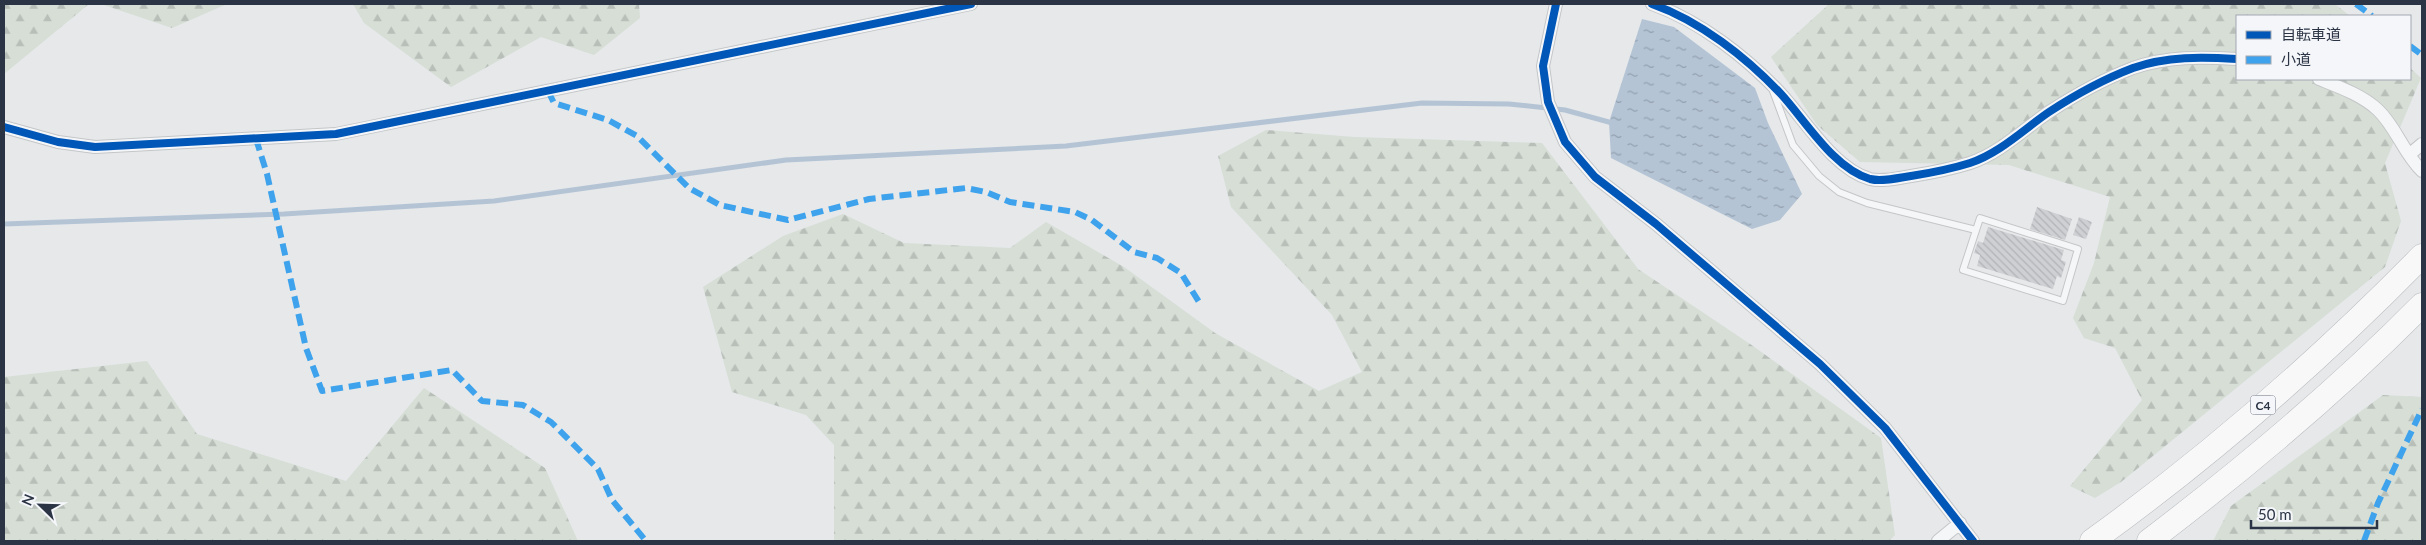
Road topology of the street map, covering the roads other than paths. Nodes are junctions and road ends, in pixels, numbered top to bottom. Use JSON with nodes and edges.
{"nodes":[{"id":1,"x":971,"y":4,"type":"edge"},
{"id":2,"x":1556,"y":4,"type":"edge"},
{"id":3,"x":1652,"y":4,"type":"edge"},
{"id":4,"x":2236,"y":60,"type":"edge"},
{"id":5,"x":2321,"y":80,"type":"edge"},
{"id":6,"x":1770,"y":83,"type":"junction"},
{"id":7,"x":4,"y":126,"type":"edge"},
{"id":8,"x":2422,"y":144,"type":"edge"},
{"id":9,"x":2410,"y":154,"type":"junction"},
{"id":10,"x":2422,"y":171,"type":"edge"},
{"id":11,"x":1976,"y":230,"type":"junction"},
{"id":12,"x":2422,"y":256,"type":"edge"},
{"id":13,"x":2422,"y":305,"type":"edge"},
{"id":14,"x":1960,"y":523,"type":"junction"},
{"id":15,"x":1938,"y":541,"type":"edge"},
{"id":16,"x":1973,"y":541,"type":"edge"},
{"id":17,"x":2092,"y":541,"type":"edge"},
{"id":18,"x":2149,"y":541,"type":"edge"}],
"edges":[{"from":1,"to":7,"type":"street"},
{"from":2,"to":14,"type":"street"},
{"from":3,"to":6,"type":"street"},
{"from":4,"to":6,"type":"street"},
{"from":5,"to":9,"type":"street"},
{"from":6,"to":11,"type":"lane"},
{"from":8,"to":9,"type":"street"},
{"from":9,"to":10,"type":"street"},
{"from":11,"to":11,"type":"lane"},
{"from":12,"to":17,"type":"highway","number":"C4"},
{"from":13,"to":18,"type":"highway","number":"C4"},
{"from":14,"to":15,"type":"street"},
{"from":14,"to":16,"type":"street"}]}
